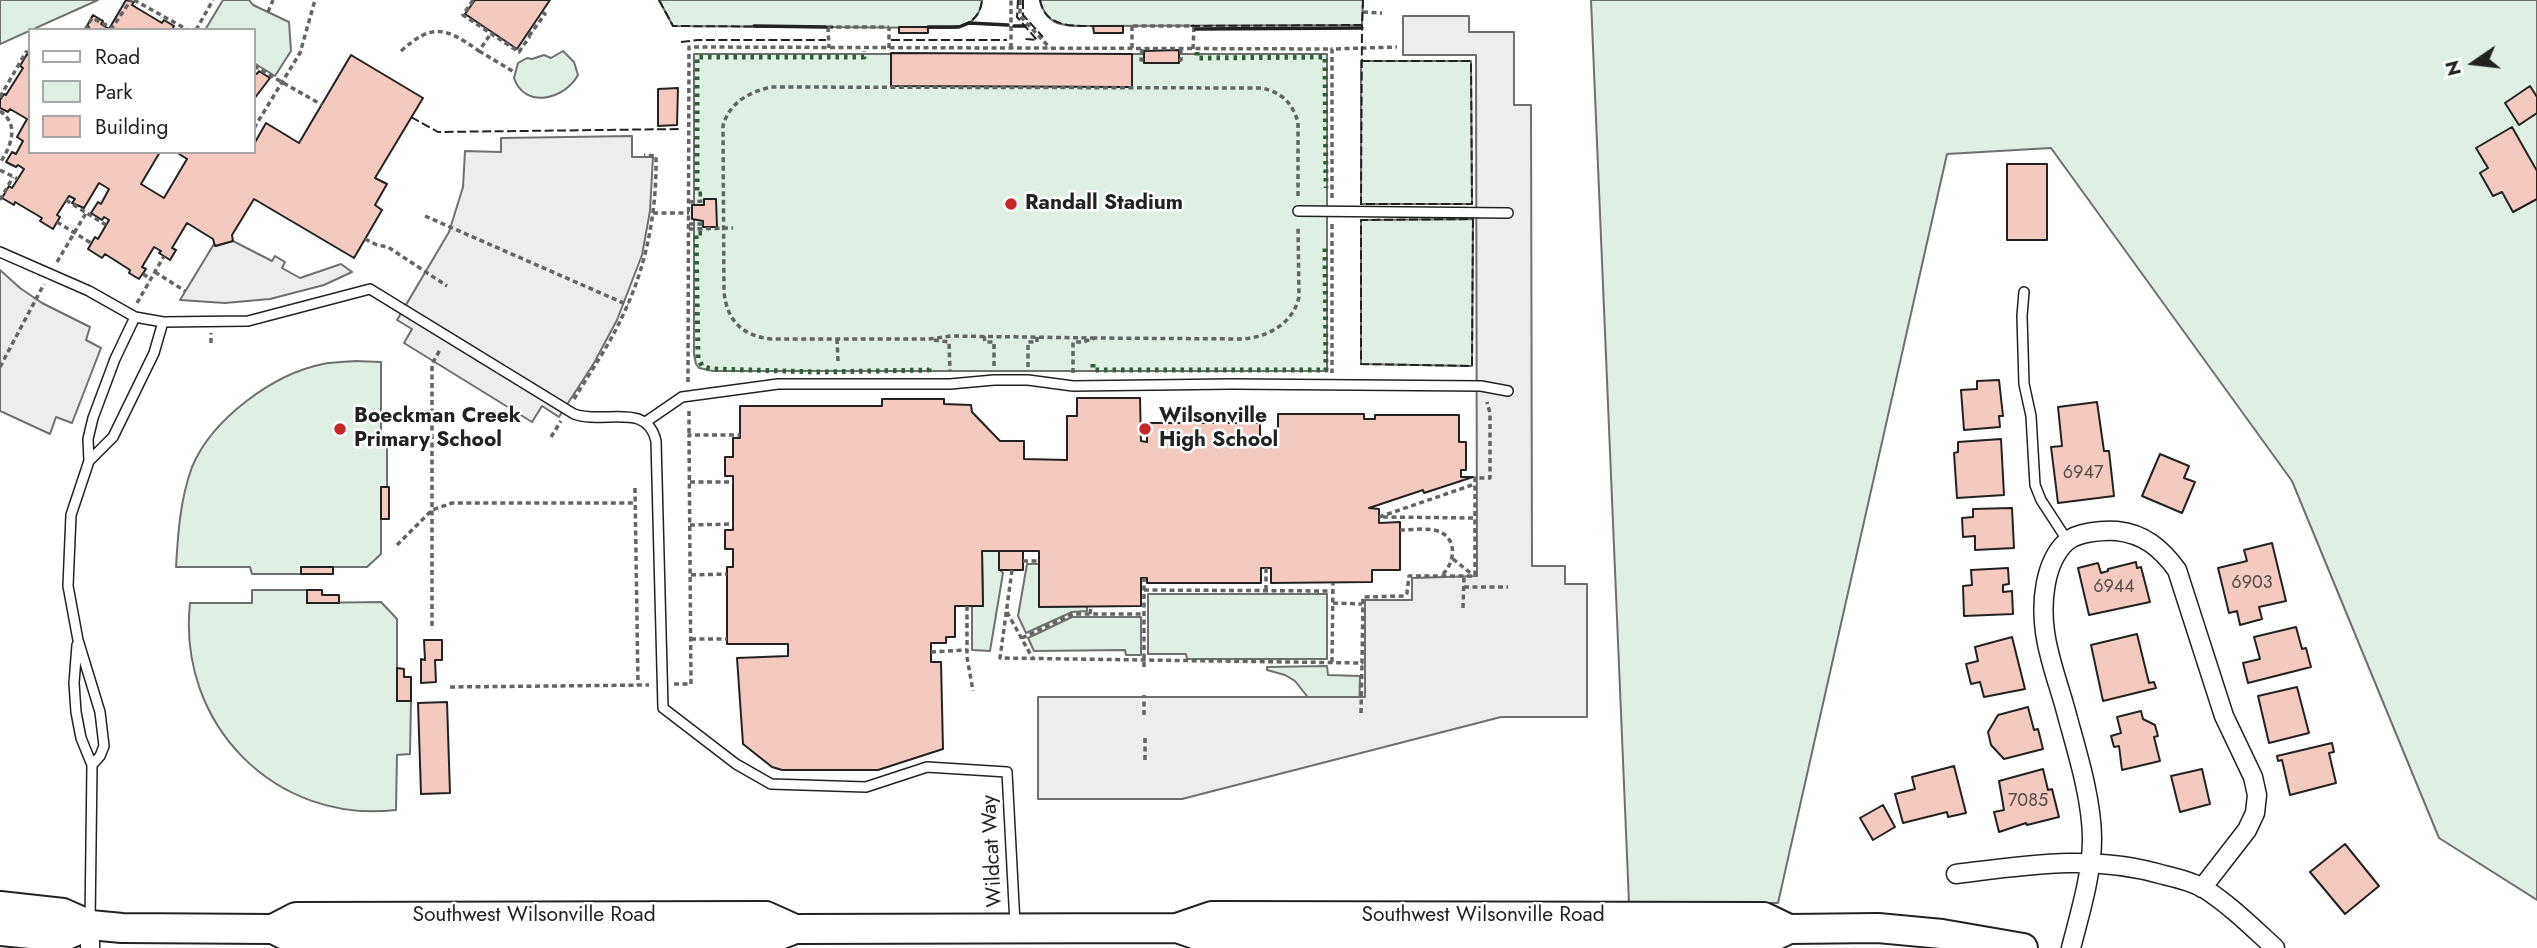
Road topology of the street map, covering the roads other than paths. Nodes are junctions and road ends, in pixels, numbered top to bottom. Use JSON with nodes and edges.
{"nodes":[{"id":1,"x":1298,"y":211,"type":"road end"},
{"id":2,"x":1508,"y":213,"type":"dead end"},
{"id":3,"x":0,"y":252,"type":"edge"},
{"id":4,"x":2024,"y":292,"type":"dead end"},
{"id":5,"x":133,"y":316,"type":"junction"},
{"id":6,"x":163,"y":322,"type":"junction"},
{"id":7,"x":1508,"y":391,"type":"dead end"},
{"id":8,"x":646,"y":421,"type":"junction"},
{"id":9,"x":89,"y":461,"type":"junction"},
{"id":10,"x":2067,"y":540,"type":"junction"},
{"id":11,"x":78,"y":640,"type":"junction"},
{"id":12,"x":92,"y":765,"type":"junction"},
{"id":13,"x":2090,"y":861,"type":"junction"},
{"id":14,"x":1956,"y":874,"type":"dead end"},
{"id":15,"x":2202,"y":888,"type":"junction"},
{"id":16,"x":0,"y":906,"type":"edge"},
{"id":17,"x":0,"y":931,"type":"edge"},
{"id":18,"x":90,"y":936,"type":"edge"},
{"id":19,"x":1016,"y":938,"type":"edge"},
{"id":20,"x":2023,"y":948,"type":"edge"},
{"id":21,"x":2071,"y":948,"type":"edge"},
{"id":22,"x":2275,"y":948,"type":"edge"}],
"edges":[{"from":1,"to":2,"type":"lane"},
{"from":3,"to":5,"type":"lane"},
{"from":4,"to":10,"type":"lane"},
{"from":5,"to":6,"type":"lane"},
{"from":5,"to":9,"type":"lane"},
{"from":6,"to":8,"type":"lane"},
{"from":6,"to":9,"type":"lane"},
{"from":7,"to":8,"type":"lane"},
{"from":8,"to":19,"type":"lane","name":"Wildcat Way"},
{"from":9,"to":11,"type":"lane"},
{"from":10,"to":13,"type":"street"},
{"from":10,"to":15,"type":"street"},
{"from":11,"to":12,"type":"lane"},
{"from":11,"to":12,"type":"lane"},
{"from":12,"to":18,"type":"lane"},
{"from":13,"to":14,"type":"street"},
{"from":13,"to":15,"type":"street"},
{"from":13,"to":21,"type":"street"},
{"from":15,"to":22,"type":"street"},
{"from":16,"to":18,"type":"main road","name":"Southwest Wilsonville Road"},
{"from":17,"to":18,"type":"main road","name":"Southwest Wilsonville Road"},
{"from":18,"to":19,"type":"main road","name":"Southwest Wilsonville Road"},
{"from":19,"to":20,"type":"main road","name":"Southwest Wilsonville Road"}]}
